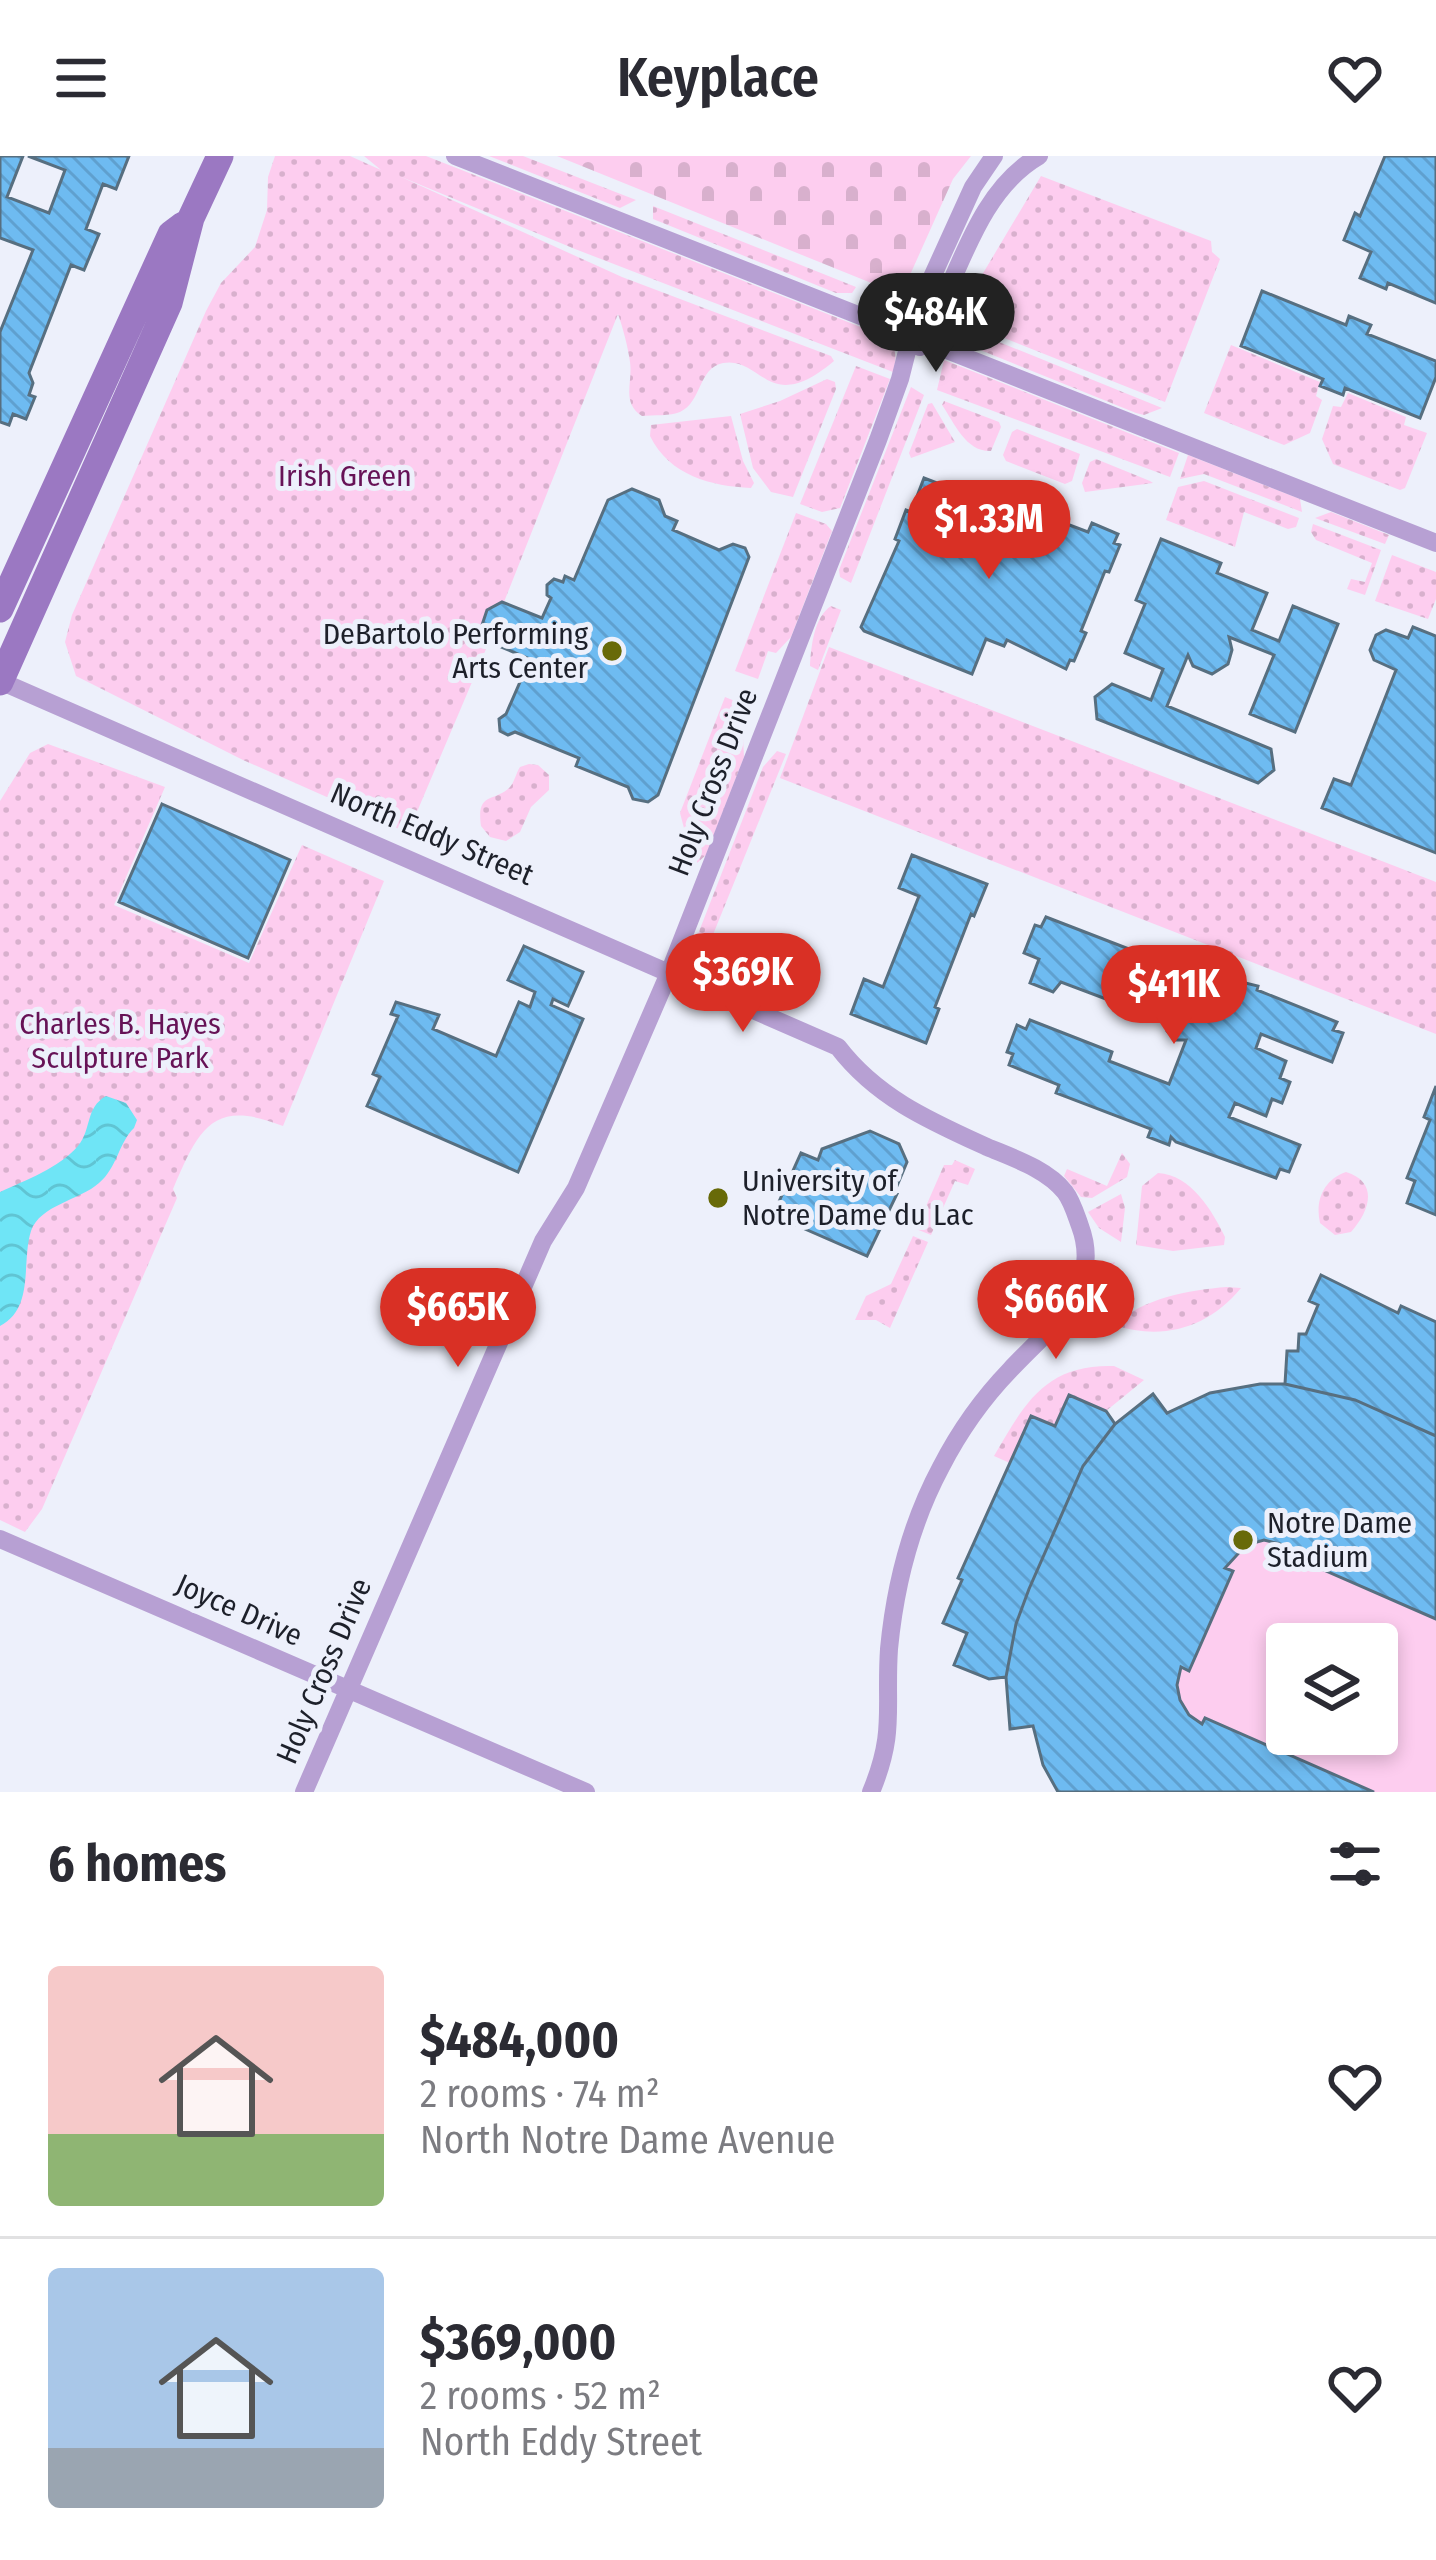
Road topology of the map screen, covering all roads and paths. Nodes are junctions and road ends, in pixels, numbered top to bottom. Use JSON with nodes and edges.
{"nodes":[{"id":1,"x":220,"y":156,"type":"edge"},
{"id":2,"x":455,"y":156,"type":"edge"},
{"id":3,"x":994,"y":156,"type":"edge"},
{"id":4,"x":1039,"y":156,"type":"edge"},
{"id":5,"x":191,"y":218,"type":"junction"},
{"id":6,"x":916,"y":338,"type":"junction"},
{"id":7,"x":1436,"y":543,"type":"edge"},
{"id":8,"x":0,"y":609,"type":"edge"},
{"id":9,"x":0,"y":682,"type":"edge"},
{"id":10,"x":669,"y":973,"type":"junction"},
{"id":11,"x":0,"y":1539,"type":"edge"},
{"id":12,"x":348,"y":1691,"type":"junction"},
{"id":13,"x":304,"y":1792,"type":"edge"},
{"id":14,"x":586,"y":1792,"type":"edge"},
{"id":15,"x":871,"y":1792,"type":"edge"}],
"edges":[{"from":1,"to":5,"type":"main road"},
{"from":2,"to":6,"type":"street"},
{"from":3,"to":6,"type":"street","name":"Holy Cross Drive"},
{"from":4,"to":6,"type":"street","name":"Holy Cross Drive"},
{"from":5,"to":8,"type":"main road"},
{"from":5,"to":9,"type":"main road"},
{"from":6,"to":7,"type":"street"},
{"from":6,"to":10,"type":"street","name":"Holy Cross Drive"},
{"from":9,"to":10,"type":"street","name":"North Eddy Street"},
{"from":10,"to":12,"type":"street","name":"Holy Cross Drive"},
{"from":10,"to":15,"type":"street","name":"North Eddy Street"},
{"from":11,"to":12,"type":"street","name":"Joyce Drive"},
{"from":12,"to":13,"type":"street","name":"Holy Cross Drive"},
{"from":12,"to":14,"type":"street","name":"Joyce Drive"}]}
